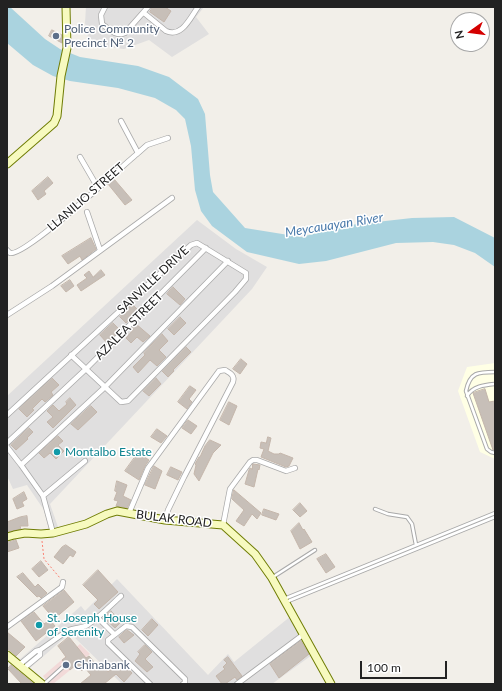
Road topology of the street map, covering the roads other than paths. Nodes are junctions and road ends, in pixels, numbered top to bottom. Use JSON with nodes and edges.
{"nodes":[{"id":1,"x":66,"y":7,"type":"edge"},
{"id":2,"x":105,"y":7,"type":"edge"},
{"id":3,"x":148,"y":7,"type":"edge"},
{"id":4,"x":198,"y":7,"type":"edge"},
{"id":5,"x":144,"y":13,"type":"junction"},
{"id":6,"x":121,"y":122,"type":"dead end"},
{"id":7,"x":168,"y":138,"type":"dead end"},
{"id":8,"x":138,"y":153,"type":"junction"},
{"id":9,"x":80,"y":157,"type":"dead end"},
{"id":10,"x":7,"y":164,"type":"edge"},
{"id":11,"x":98,"y":188,"type":"junction"},
{"id":12,"x":172,"y":198,"type":"dead end"},
{"id":13,"x":87,"y":212,"type":"dead end"},
{"id":14,"x":206,"y":248,"type":"junction"},
{"id":15,"x":7,"y":250,"type":"edge"},
{"id":16,"x":100,"y":250,"type":"junction"},
{"id":17,"x":228,"y":261,"type":"junction"},
{"id":18,"x":7,"y":315,"type":"edge"},
{"id":19,"x":71,"y":355,"type":"junction"},
{"id":20,"x":86,"y":369,"type":"junction"},
{"id":21,"x":495,"y":372,"type":"edge"},
{"id":22,"x":495,"y":384,"type":"edge"},
{"id":23,"x":105,"y":387,"type":"junction"},
{"id":24,"x":467,"y":396,"type":"junction"},
{"id":25,"x":7,"y":415,"type":"edge"},
{"id":26,"x":7,"y":443,"type":"edge"},
{"id":27,"x":7,"y":447,"type":"edge"},
{"id":28,"x":495,"y":453,"type":"edge"},
{"id":29,"x":85,"y":461,"type":"dead end"},
{"id":30,"x":21,"y":464,"type":"junction"},
{"id":31,"x":295,"y":468,"type":"dead end"},
{"id":32,"x":43,"y":496,"type":"junction"},
{"id":33,"x":375,"y":509,"type":"dead end"},
{"id":34,"x":129,"y":513,"type":"junction"},
{"id":35,"x":495,"y":513,"type":"edge"},
{"id":36,"x":495,"y":517,"type":"edge"},
{"id":37,"x":165,"y":520,"type":"junction"},
{"id":38,"x":223,"y":525,"type":"junction"},
{"id":39,"x":53,"y":532,"type":"junction"},
{"id":40,"x":7,"y":537,"type":"edge"},
{"id":41,"x":416,"y":545,"type":"junction"},
{"id":42,"x":315,"y":550,"type":"dead end"},
{"id":43,"x":272,"y":578,"type":"junction"},
{"id":44,"x":63,"y":582,"type":"road end"},
{"id":45,"x":121,"y":596,"type":"dead end"},
{"id":46,"x":284,"y":600,"type":"junction"},
{"id":47,"x":98,"y":617,"type":"junction"},
{"id":48,"x":7,"y":627,"type":"edge"},
{"id":49,"x":114,"y":634,"type":"junction"},
{"id":50,"x":304,"y":634,"type":"junction"},
{"id":51,"x":7,"y":655,"type":"edge"},
{"id":52,"x":64,"y":666,"type":"dead end"},
{"id":53,"x":21,"y":667,"type":"junction"},
{"id":54,"x":43,"y":684,"type":"edge"},
{"id":55,"x":150,"y":684,"type":"edge"},
{"id":56,"x":183,"y":684,"type":"edge"},
{"id":57,"x":237,"y":684,"type":"edge"},
{"id":58,"x":331,"y":684,"type":"edge"}],
"edges":[{"from":1,"to":10,"type":"street"},
{"from":2,"to":5,"type":"street"},
{"from":3,"to":5,"type":"street"},
{"from":4,"to":5,"type":"street"},
{"from":6,"to":8,"type":"street"},
{"from":7,"to":8,"type":"street","name":"LLANILIO STREET"},
{"from":8,"to":11,"type":"street","name":"LLANILIO STREET"},
{"from":9,"to":11,"type":"street"},
{"from":11,"to":15,"type":"street","name":"LLANILIO STREET"},
{"from":12,"to":16,"type":"street"},
{"from":13,"to":16,"type":"street"},
{"from":14,"to":17,"type":"street","name":"SANVILLE DRIVE"},
{"from":14,"to":19,"type":"street","name":"SANVILLE DRIVE"},
{"from":14,"to":20,"type":"street","name":"AZALEA STREET"},
{"from":16,"to":18,"type":"street"},
{"from":17,"to":23,"type":"street"},
{"from":17,"to":23,"type":"street","name":"SANVILLE DRIVE"},
{"from":19,"to":20,"type":"street"},
{"from":19,"to":25,"type":"street","name":"SANVILLE DRIVE"},
{"from":20,"to":23,"type":"street"},
{"from":20,"to":26,"type":"street","name":"AZALEA STREET"},
{"from":21,"to":24,"type":"lane"},
{"from":22,"to":24,"type":"lane"},
{"from":23,"to":30,"type":"street"},
{"from":24,"to":28,"type":"lane"},
{"from":27,"to":30,"type":"street"},
{"from":29,"to":32,"type":"street"},
{"from":30,"to":32,"type":"street"},
{"from":31,"to":38,"type":"street"},
{"from":32,"to":39,"type":"street"},
{"from":33,"to":41,"type":"lane"},
{"from":34,"to":37,"type":"street","name":"BULAK ROAD"},
{"from":34,"to":37,"type":"street"},
{"from":34,"to":39,"type":"street","name":"BULAK ROAD"},
{"from":35,"to":41,"type":"lane"},
{"from":36,"to":46,"type":"lane"},
{"from":37,"to":38,"type":"street","name":"BULAK ROAD"},
{"from":38,"to":43,"type":"street","name":"BULAK ROAD"},
{"from":39,"to":40,"type":"street","name":"BULAK ROAD"},
{"from":41,"to":46,"type":"lane"},
{"from":42,"to":43,"type":"lane"},
{"from":43,"to":46,"type":"street","name":"BULAK ROAD"},
{"from":44,"to":48,"type":"street"},
{"from":45,"to":47,"type":"street"},
{"from":46,"to":50,"type":"street","name":"BULAK ROAD"},
{"from":47,"to":49,"type":"street"},
{"from":47,"to":53,"type":"street"},
{"from":49,"to":55,"type":"street"},
{"from":49,"to":56,"type":"street"},
{"from":50,"to":57,"type":"street"},
{"from":50,"to":58,"type":"street","name":"BULAK ROAD"},
{"from":51,"to":53,"type":"street"},
{"from":52,"to":54,"type":"lane"},
{"from":53,"to":54,"type":"street"}]}
